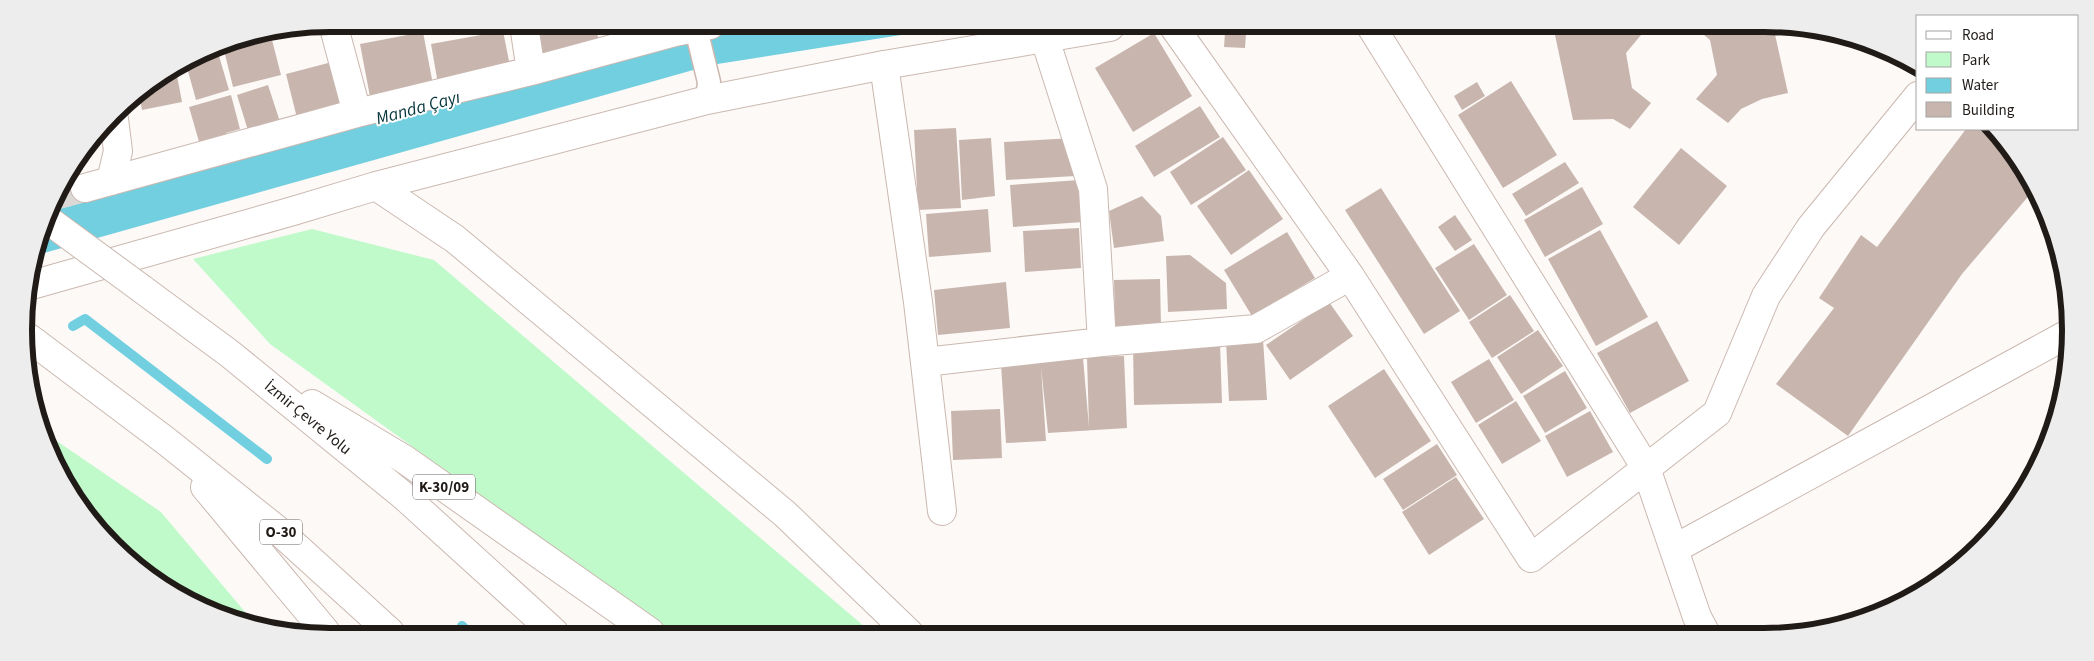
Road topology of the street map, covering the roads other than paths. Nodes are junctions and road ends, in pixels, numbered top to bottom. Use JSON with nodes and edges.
{"nodes":[{"id":1,"x":335,"y":32,"type":"edge"},
{"id":2,"x":525,"y":32,"type":"edge"},
{"id":3,"x":674,"y":32,"type":"edge"},
{"id":4,"x":690,"y":32,"type":"edge"},
{"id":5,"x":1083,"y":32,"type":"edge"},
{"id":6,"x":1178,"y":32,"type":"edge"},
{"id":7,"x":1374,"y":32,"type":"edge"},
{"id":8,"x":1045,"y":39,"type":"junction"},
{"id":9,"x":884,"y":65,"type":"junction"},
{"id":10,"x":532,"y":71,"type":"junction"},
{"id":11,"x":708,"y":91,"type":"junction"},
{"id":12,"x":1916,"y":98,"type":"edge"},
{"id":13,"x":357,"y":113,"type":"junction"},
{"id":14,"x":115,"y":125,"type":"edge"},
{"id":15,"x":111,"y":181,"type":"junction"},
{"id":16,"x":376,"y":186,"type":"junction"},
{"id":17,"x":85,"y":188,"type":"tunnel mouth"},
{"id":18,"x":52,"y":223,"type":"edge"},
{"id":19,"x":1350,"y":276,"type":"junction"},
{"id":20,"x":36,"y":284,"type":"edge"},
{"id":21,"x":2062,"y":337,"type":"edge"},
{"id":22,"x":33,"y":341,"type":"edge"},
{"id":23,"x":1102,"y":342,"type":"junction"},
{"id":24,"x":230,"y":354,"type":"junction"},
{"id":25,"x":925,"y":362,"type":"junction"},
{"id":26,"x":166,"y":440,"type":"junction"},
{"id":27,"x":1646,"y":468,"type":"junction"},
{"id":28,"x":942,"y":511,"type":"dead end"},
{"id":29,"x":1674,"y":549,"type":"junction"},
{"id":30,"x":323,"y":628,"type":"edge"},
{"id":31,"x":386,"y":628,"type":"edge"},
{"id":32,"x":550,"y":628,"type":"edge"},
{"id":33,"x":644,"y":628,"type":"edge"},
{"id":34,"x":904,"y":628,"type":"edge"},
{"id":35,"x":1703,"y":628,"type":"edge"}],
"edges":[{"from":1,"to":13,"type":"main road"},
{"from":2,"to":10,"type":"main road"},
{"from":3,"to":10,"type":"main road"},
{"from":4,"to":11,"type":"street"},
{"from":5,"to":8,"type":"main road"},
{"from":6,"to":19,"type":"main road"},
{"from":7,"to":27,"type":"main road"},
{"from":8,"to":9,"type":"main road"},
{"from":8,"to":23,"type":"main road"},
{"from":9,"to":11,"type":"main road"},
{"from":9,"to":25,"type":"main road"},
{"from":10,"to":13,"type":"main road"},
{"from":11,"to":16,"type":"main road"},
{"from":12,"to":27,"type":"main road"},
{"from":13,"to":15,"type":"main road"},
{"from":14,"to":15,"type":"main road"},
{"from":15,"to":17,"type":"main road"},
{"from":16,"to":20,"type":"main road"},
{"from":16,"to":34,"type":"main road"},
{"from":18,"to":24,"type":"main road","name":"İzmir Çevre Yolu","bridge":true},
{"from":19,"to":23,"type":"main road"},
{"from":19,"to":27,"type":"main road"},
{"from":21,"to":29,"type":"main road"},
{"from":22,"to":26,"type":"main road","number":"O-30"},
{"from":23,"to":25,"type":"main road"},
{"from":24,"to":32,"type":"main road","name":"İzmir Çevre Yolu"},
{"from":24,"to":33,"type":"main road","number":"K-30/09"},
{"from":25,"to":28,"type":"main road"},
{"from":26,"to":30,"type":"main road"},
{"from":26,"to":31,"type":"main road","number":"O-30"},
{"from":27,"to":29,"type":"main road"},
{"from":29,"to":35,"type":"main road"}]}
